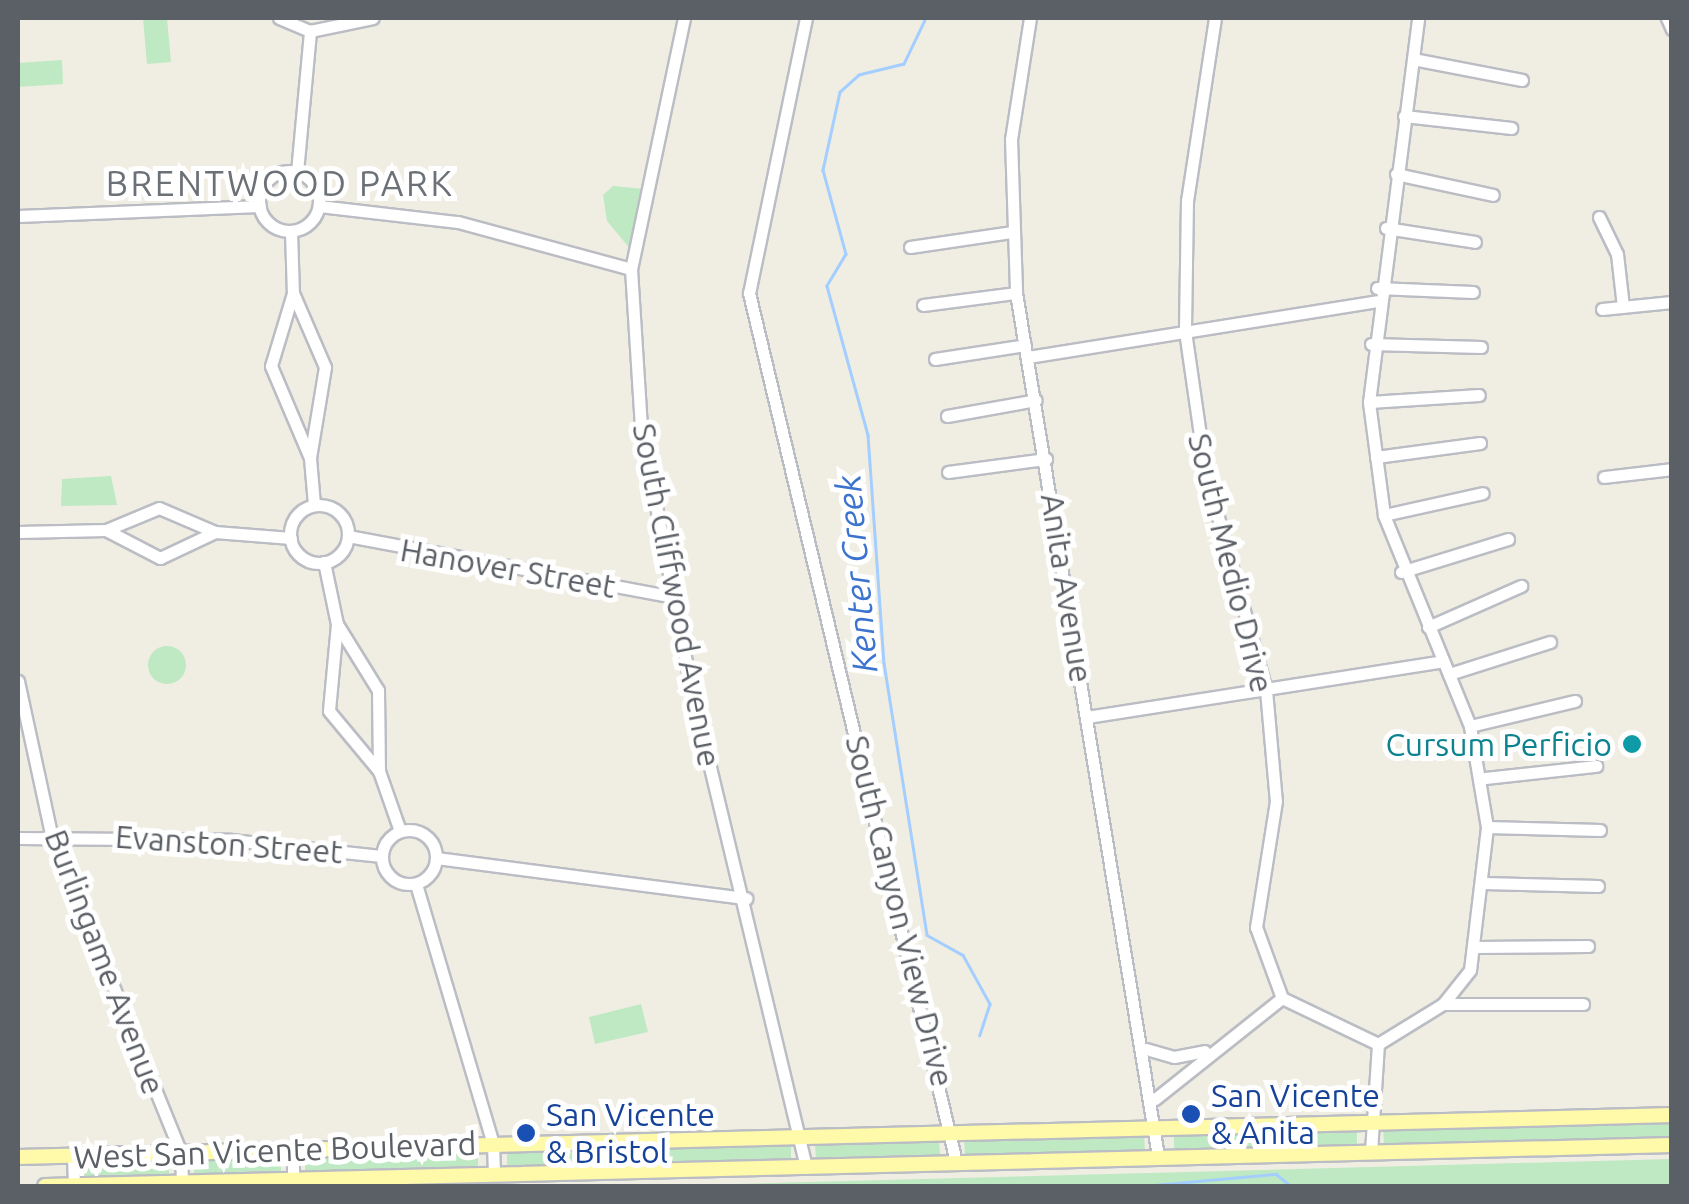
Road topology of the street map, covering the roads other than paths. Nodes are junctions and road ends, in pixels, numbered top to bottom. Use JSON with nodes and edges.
{"nodes":[{"id":1,"x":279,"y":18,"type":"edge"},
{"id":2,"x":373,"y":18,"type":"edge"},
{"id":3,"x":684,"y":18,"type":"edge"},
{"id":4,"x":806,"y":18,"type":"edge"},
{"id":5,"x":1030,"y":18,"type":"edge"},
{"id":6,"x":1215,"y":18,"type":"edge"},
{"id":7,"x":1418,"y":18,"type":"edge"},
{"id":8,"x":1667,"y":18,"type":"edge"},
{"id":9,"x":1672,"y":29,"type":"edge"},
{"id":10,"x":310,"y":30,"type":"junction"},
{"id":11,"x":1413,"y":59,"type":"junction"},
{"id":12,"x":1522,"y":80,"type":"dead end"},
{"id":13,"x":1404,"y":116,"type":"junction"},
{"id":14,"x":1510,"y":128,"type":"dead end"},
{"id":15,"x":296,"y":172,"type":"junction"},
{"id":16,"x":1396,"y":174,"type":"junction"},
{"id":17,"x":1493,"y":195,"type":"dead end"},
{"id":18,"x":260,"y":206,"type":"junction"},
{"id":19,"x":319,"y":206,"type":"junction"},
{"id":20,"x":18,"y":216,"type":"edge"},
{"id":21,"x":1599,"y":217,"type":"dead end"},
{"id":22,"x":1386,"y":228,"type":"junction"},
{"id":23,"x":291,"y":231,"type":"junction"},
{"id":24,"x":1012,"y":232,"type":"junction"},
{"id":25,"x":1475,"y":242,"type":"dead end"},
{"id":26,"x":910,"y":247,"type":"dead end"},
{"id":27,"x":632,"y":269,"type":"junction"},
{"id":28,"x":1473,"y":292,"type":"dead end"},
{"id":29,"x":293,"y":293,"type":"junction"},
{"id":30,"x":1016,"y":293,"type":"junction"},
{"id":31,"x":1377,"y":295,"type":"junction"},
{"id":32,"x":1672,"y":302,"type":"edge"},
{"id":33,"x":923,"y":306,"type":"dead end"},
{"id":34,"x":1623,"y":307,"type":"junction"},
{"id":35,"x":1602,"y":308,"type":"dead end"},
{"id":36,"x":1185,"y":331,"type":"junction"},
{"id":37,"x":1371,"y":344,"type":"junction"},
{"id":38,"x":1481,"y":347,"type":"dead end"},
{"id":39,"x":1026,"y":351,"type":"junction"},
{"id":40,"x":935,"y":359,"type":"dead end"},
{"id":41,"x":1479,"y":395,"type":"dead end"},
{"id":42,"x":1036,"y":400,"type":"junction"},
{"id":43,"x":1369,"y":402,"type":"junction"},
{"id":44,"x":947,"y":416,"type":"dead end"},
{"id":45,"x":1480,"y":443,"type":"dead end"},
{"id":46,"x":1376,"y":456,"type":"junction"},
{"id":47,"x":310,"y":458,"type":"junction"},
{"id":48,"x":1046,"y":458,"type":"junction"},
{"id":49,"x":1672,"y":469,"type":"edge"},
{"id":50,"x":948,"y":472,"type":"dead end"},
{"id":51,"x":1604,"y":477,"type":"dead end"},
{"id":52,"x":1483,"y":493,"type":"dead end"},
{"id":53,"x":314,"y":505,"type":"junction"},
{"id":54,"x":1384,"y":514,"type":"junction"},
{"id":55,"x":106,"y":530,"type":"junction"},
{"id":56,"x":18,"y":532,"type":"edge"},
{"id":57,"x":215,"y":532,"type":"junction"},
{"id":58,"x":348,"y":536,"type":"junction"},
{"id":59,"x":291,"y":538,"type":"junction"},
{"id":60,"x":1508,"y":539,"type":"dead end"},
{"id":61,"x":324,"y":562,"type":"junction"},
{"id":62,"x":1401,"y":572,"type":"junction"},
{"id":63,"x":1522,"y":586,"type":"dead end"},
{"id":64,"x":670,"y":596,"type":"junction"},
{"id":65,"x":337,"y":624,"type":"junction"},
{"id":66,"x":1428,"y":627,"type":"junction"},
{"id":67,"x":1550,"y":642,"type":"dead end"},
{"id":68,"x":1443,"y":660,"type":"junction"},
{"id":69,"x":1449,"y":674,"type":"junction"},
{"id":70,"x":18,"y":681,"type":"edge"},
{"id":71,"x":1266,"y":690,"type":"junction"},
{"id":72,"x":1575,"y":700,"type":"dead end"},
{"id":73,"x":1087,"y":717,"type":"junction"},
{"id":74,"x":1470,"y":726,"type":"junction"},
{"id":75,"x":1596,"y":766,"type":"dead end"},
{"id":76,"x":379,"y":771,"type":"junction"},
{"id":77,"x":1485,"y":778,"type":"junction"},
{"id":78,"x":1487,"y":828,"type":"junction"},
{"id":79,"x":1600,"y":830,"type":"dead end"},
{"id":80,"x":400,"y":831,"type":"junction"},
{"id":81,"x":51,"y":833,"type":"junction"},
{"id":82,"x":18,"y":838,"type":"edge"},
{"id":83,"x":382,"y":856,"type":"junction"},
{"id":84,"x":436,"y":858,"type":"junction"},
{"id":85,"x":1484,"y":883,"type":"junction"},
{"id":86,"x":416,"y":884,"type":"junction"},
{"id":87,"x":1598,"y":886,"type":"dead end"},
{"id":88,"x":746,"y":898,"type":"junction"},
{"id":89,"x":1588,"y":946,"type":"dead end"},
{"id":90,"x":1477,"y":947,"type":"junction"},
{"id":91,"x":1282,"y":998,"type":"junction"},
{"id":92,"x":1443,"y":1004,"type":"junction"},
{"id":93,"x":1583,"y":1004,"type":"dead end"},
{"id":94,"x":1378,"y":1044,"type":"junction"},
{"id":95,"x":1212,"y":1047,"type":"junction"},
{"id":96,"x":1146,"y":1049,"type":"junction"},
{"id":97,"x":1156,"y":1099,"type":"junction"},
{"id":98,"x":1672,"y":1115,"type":"edge"},
{"id":99,"x":1370,"y":1122,"type":"junction"},
{"id":100,"x":1158,"y":1130,"type":"junction"},
{"id":101,"x":954,"y":1136,"type":"junction"},
{"id":102,"x":805,"y":1140,"type":"junction"},
{"id":103,"x":493,"y":1144,"type":"junction"},
{"id":104,"x":1672,"y":1145,"type":"edge"},
{"id":105,"x":293,"y":1150,"type":"junction"},
{"id":106,"x":1371,"y":1152,"type":"junction"},
{"id":107,"x":180,"y":1153,"type":"junction"},
{"id":108,"x":73,"y":1156,"type":"junction"},
{"id":109,"x":1158,"y":1156,"type":"junction"},
{"id":110,"x":18,"y":1158,"type":"edge"},
{"id":111,"x":956,"y":1162,"type":"junction"},
{"id":112,"x":806,"y":1167,"type":"junction"},
{"id":113,"x":494,"y":1175,"type":"junction"},
{"id":114,"x":182,"y":1183,"type":"junction"},
{"id":115,"x":293,"y":1184,"type":"edge"},
{"id":116,"x":45,"y":1186,"type":"edge"},
{"id":117,"x":74,"y":1186,"type":"edge"}],
"edges":[{"from":1,"to":10,"type":"street"},
{"from":2,"to":10,"type":"street"},
{"from":3,"to":27,"type":"street","name":"South Cliffwood Avenue"},
{"from":4,"to":101,"type":"street","name":"South Canyon View Drive"},
{"from":5,"to":24,"type":"street","name":"Anita Avenue"},
{"from":6,"to":36,"type":"street","name":"South Medio Drive"},
{"from":7,"to":11,"type":"street"},
{"from":8,"to":9,"type":"street"},
{"from":10,"to":15,"type":"street"},
{"from":11,"to":12,"type":"street"},
{"from":11,"to":13,"type":"street"},
{"from":13,"to":14,"type":"street"},
{"from":13,"to":16,"type":"street"},
{"from":15,"to":18,"type":"street"},
{"from":15,"to":19,"type":"street"},
{"from":16,"to":17,"type":"street"},
{"from":16,"to":22,"type":"street"},
{"from":18,"to":20,"type":"street"},
{"from":18,"to":23,"type":"street"},
{"from":19,"to":23,"type":"street"},
{"from":19,"to":27,"type":"street"},
{"from":21,"to":34,"type":"street"},
{"from":22,"to":25,"type":"street"},
{"from":22,"to":31,"type":"street"},
{"from":23,"to":29,"type":"street"},
{"from":24,"to":26,"type":"street"},
{"from":24,"to":30,"type":"street","name":"Anita Avenue"},
{"from":27,"to":64,"type":"street","name":"South Cliffwood Avenue"},
{"from":28,"to":31,"type":"street"},
{"from":29,"to":47,"type":"street"},
{"from":29,"to":47,"type":"street"},
{"from":30,"to":33,"type":"street"},
{"from":30,"to":39,"type":"street","name":"Anita Avenue"},
{"from":31,"to":36,"type":"street"},
{"from":31,"to":37,"type":"street"},
{"from":32,"to":34,"type":"street"},
{"from":34,"to":35,"type":"street"},
{"from":36,"to":39,"type":"street"},
{"from":36,"to":71,"type":"street","name":"South Medio Drive"},
{"from":37,"to":38,"type":"street"},
{"from":37,"to":43,"type":"street"},
{"from":39,"to":40,"type":"street"},
{"from":39,"to":42,"type":"street","name":"Anita Avenue"},
{"from":41,"to":43,"type":"street"},
{"from":42,"to":44,"type":"street"},
{"from":42,"to":48,"type":"street","name":"Anita Avenue"},
{"from":43,"to":46,"type":"street"},
{"from":45,"to":46,"type":"street"},
{"from":46,"to":54,"type":"street"},
{"from":47,"to":53,"type":"street"},
{"from":48,"to":50,"type":"street"},
{"from":48,"to":73,"type":"street","name":"Anita Avenue"},
{"from":49,"to":51,"type":"street"},
{"from":52,"to":54,"type":"street"},
{"from":53,"to":58,"type":"street"},
{"from":53,"to":59,"type":"street"},
{"from":54,"to":62,"type":"street"},
{"from":55,"to":56,"type":"street"},
{"from":55,"to":57,"type":"street"},
{"from":55,"to":57,"type":"street"},
{"from":57,"to":59,"type":"street"},
{"from":58,"to":61,"type":"street"},
{"from":58,"to":64,"type":"street","name":"Hanover Street"},
{"from":59,"to":61,"type":"street"},
{"from":60,"to":62,"type":"street"},
{"from":61,"to":65,"type":"street"},
{"from":62,"to":66,"type":"street"},
{"from":63,"to":66,"type":"street"},
{"from":64,"to":88,"type":"street","name":"South Cliffwood Avenue"},
{"from":65,"to":76,"type":"street"},
{"from":65,"to":76,"type":"street"},
{"from":66,"to":68,"type":"street"},
{"from":67,"to":69,"type":"street"},
{"from":68,"to":69,"type":"street"},
{"from":68,"to":71,"type":"street"},
{"from":69,"to":74,"type":"street"},
{"from":70,"to":81,"type":"street","name":"Burlingame Avenue"},
{"from":71,"to":73,"type":"street"},
{"from":71,"to":91,"type":"street","name":"South Medio Drive"},
{"from":72,"to":74,"type":"street"},
{"from":73,"to":96,"type":"street","name":"Anita Avenue"},
{"from":74,"to":77,"type":"street"},
{"from":75,"to":77,"type":"street"},
{"from":76,"to":80,"type":"street"},
{"from":77,"to":78,"type":"street"},
{"from":78,"to":79,"type":"street"},
{"from":78,"to":85,"type":"street"},
{"from":80,"to":83,"type":"street"},
{"from":80,"to":84,"type":"street"},
{"from":81,"to":82,"type":"street","name":"Evanston Street"},
{"from":81,"to":83,"type":"street","name":"Evanston Street"},
{"from":81,"to":107,"type":"street","name":"Burlingame Avenue"},
{"from":83,"to":86,"type":"street"},
{"from":84,"to":86,"type":"street"},
{"from":84,"to":88,"type":"street"},
{"from":85,"to":87,"type":"street"},
{"from":85,"to":90,"type":"street"},
{"from":86,"to":103,"type":"street"},
{"from":88,"to":102,"type":"street","name":"South Cliffwood Avenue"},
{"from":89,"to":90,"type":"street"},
{"from":90,"to":92,"type":"street"},
{"from":91,"to":94,"type":"street"},
{"from":91,"to":95,"type":"street"},
{"from":92,"to":93,"type":"street"},
{"from":92,"to":94,"type":"street"},
{"from":94,"to":99,"type":"street"},
{"from":95,"to":96,"type":"street"},
{"from":95,"to":97,"type":"street"},
{"from":96,"to":97,"type":"street","name":"Anita Avenue"},
{"from":97,"to":100,"type":"street","name":"Anita Avenue"},
{"from":98,"to":99,"type":"main road","name":"West San Vicente Boulevard"},
{"from":99,"to":100,"type":"main road","name":"West San Vicente Boulevard"},
{"from":99,"to":106,"type":"street"},
{"from":100,"to":101,"type":"main road","name":"West San Vicente Boulevard"},
{"from":100,"to":109,"type":"street","name":"Anita Avenue"},
{"from":101,"to":102,"type":"main road","name":"West San Vicente Boulevard"},
{"from":101,"to":111,"type":"street","name":"South Canyon View Drive"},
{"from":102,"to":103,"type":"main road","name":"West San Vicente Boulevard"},
{"from":102,"to":112,"type":"street","name":"South Cliffwood Avenue"},
{"from":103,"to":105,"type":"main road","name":"West San Vicente Boulevard"},
{"from":103,"to":113,"type":"street"},
{"from":104,"to":106,"type":"main road","name":"West San Vicente Boulevard"},
{"from":105,"to":107,"type":"main road","name":"West San Vicente Boulevard"},
{"from":105,"to":115,"type":"street"},
{"from":106,"to":109,"type":"main road","name":"West San Vicente Boulevard"},
{"from":107,"to":108,"type":"main road","name":"West San Vicente Boulevard"},
{"from":107,"to":114,"type":"street","name":"Burlingame Avenue"},
{"from":108,"to":110,"type":"main road","name":"West San Vicente Boulevard"},
{"from":108,"to":117,"type":"street"},
{"from":109,"to":111,"type":"main road","name":"West San Vicente Boulevard"},
{"from":111,"to":112,"type":"main road","name":"West San Vicente Boulevard"},
{"from":112,"to":113,"type":"main road","name":"West San Vicente Boulevard"},
{"from":113,"to":115,"type":"main road","name":"West San Vicente Boulevard"},
{"from":114,"to":115,"type":"main road","name":"West San Vicente Boulevard"},
{"from":114,"to":117,"type":"main road","name":"West San Vicente Boulevard"},
{"from":116,"to":117,"type":"main road","name":"West San Vicente Boulevard"}]}
